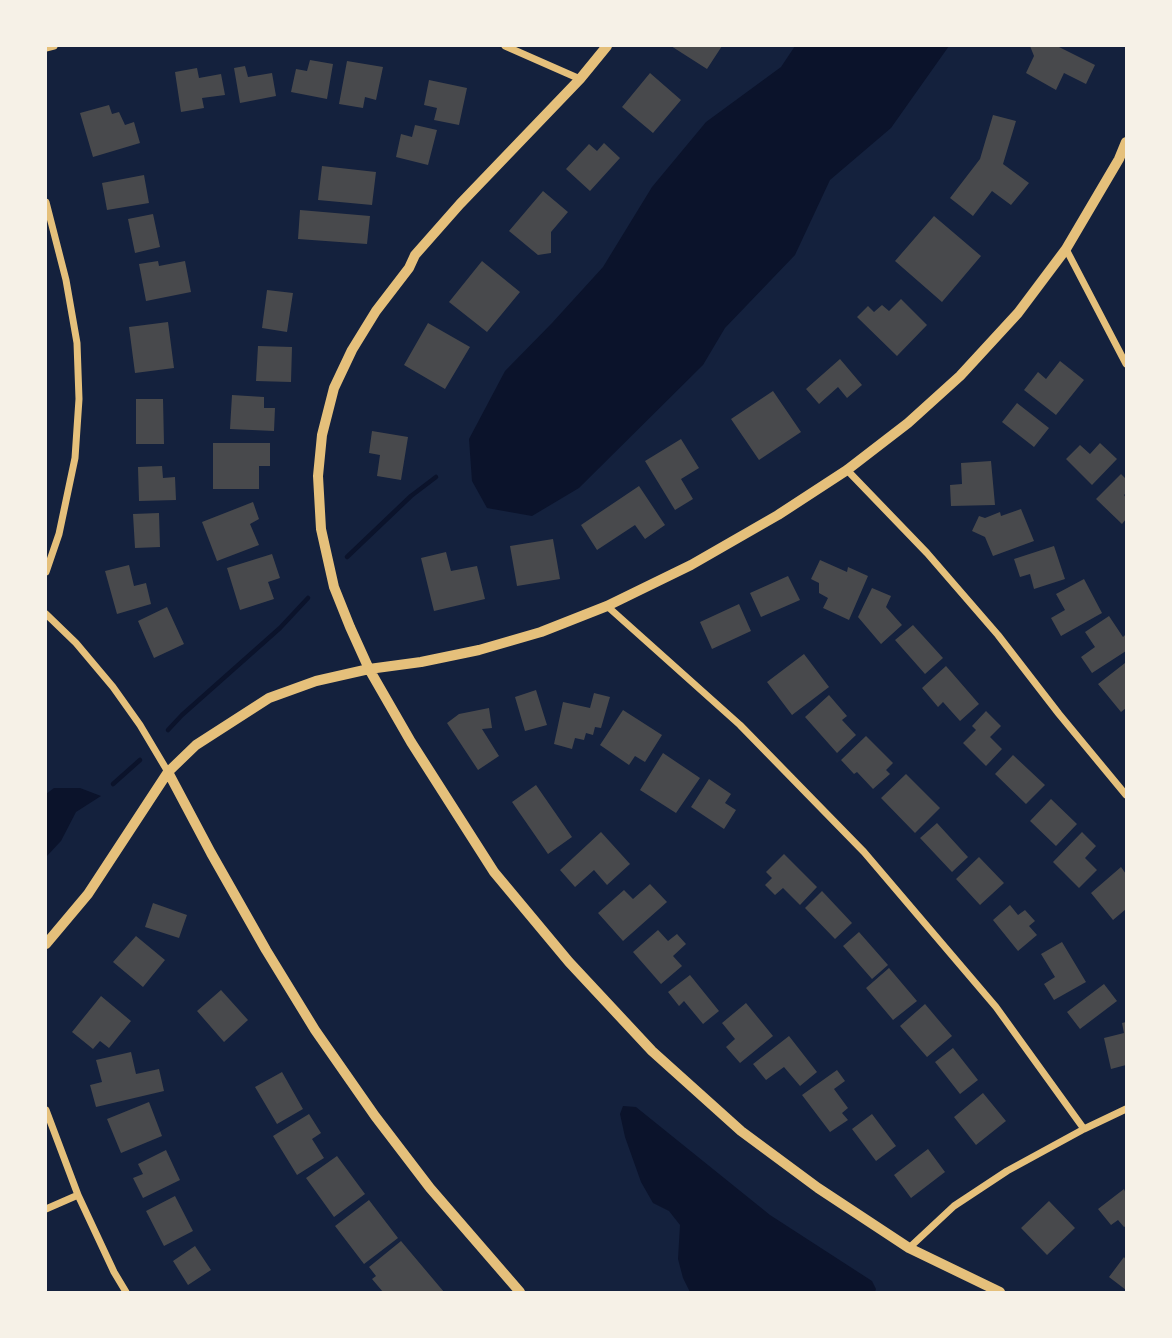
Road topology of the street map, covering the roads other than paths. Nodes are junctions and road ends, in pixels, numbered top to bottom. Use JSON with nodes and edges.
{"nodes":[{"id":1,"x":54,"y":46,"type":"edge"},
{"id":2,"x":505,"y":46,"type":"edge"},
{"id":3,"x":607,"y":46,"type":"edge"},
{"id":4,"x":46,"y":48,"type":"edge"},
{"id":5,"x":580,"y":79,"type":"junction"},
{"id":6,"x":1126,"y":142,"type":"edge"},
{"id":7,"x":46,"y":202,"type":"edge"},
{"id":8,"x":1066,"y":250,"type":"junction"},
{"id":9,"x":1126,"y":365,"type":"edge"},
{"id":10,"x":847,"y":470,"type":"junction"},
{"id":11,"x":46,"y":572,"type":"edge"},
{"id":12,"x":607,"y":606,"type":"junction"},
{"id":13,"x":46,"y":614,"type":"edge"},
{"id":14,"x":369,"y":669,"type":"junction"},
{"id":15,"x":168,"y":772,"type":"junction"},
{"id":16,"x":1126,"y":795,"type":"edge"},
{"id":17,"x":46,"y":944,"type":"edge"},
{"id":18,"x":1126,"y":1109,"type":"edge"},
{"id":19,"x":46,"y":1110,"type":"edge"},
{"id":20,"x":1084,"y":1129,"type":"junction"},
{"id":21,"x":78,"y":1195,"type":"junction"},
{"id":22,"x":46,"y":1209,"type":"edge"},
{"id":23,"x":909,"y":1248,"type":"junction"},
{"id":24,"x":126,"y":1293,"type":"edge"},
{"id":25,"x":520,"y":1293,"type":"edge"},
{"id":26,"x":1000,"y":1293,"type":"edge"}],
"edges":[{"from":1,"to":4,"type":"street"},
{"from":2,"to":5,"type":"street"},
{"from":3,"to":5,"type":"street"},
{"from":5,"to":14,"type":"street"},
{"from":6,"to":8,"type":"street"},
{"from":7,"to":11,"type":"street"},
{"from":8,"to":9,"type":"street"},
{"from":8,"to":10,"type":"street"},
{"from":10,"to":12,"type":"street"},
{"from":10,"to":16,"type":"street"},
{"from":12,"to":14,"type":"street"},
{"from":12,"to":20,"type":"street"},
{"from":13,"to":15,"type":"street"},
{"from":14,"to":15,"type":"street"},
{"from":14,"to":23,"type":"street"},
{"from":15,"to":17,"type":"street"},
{"from":15,"to":25,"type":"street"},
{"from":18,"to":20,"type":"street"},
{"from":19,"to":21,"type":"street"},
{"from":20,"to":23,"type":"street"},
{"from":21,"to":22,"type":"street"},
{"from":21,"to":24,"type":"street"},
{"from":23,"to":26,"type":"street"}]}
